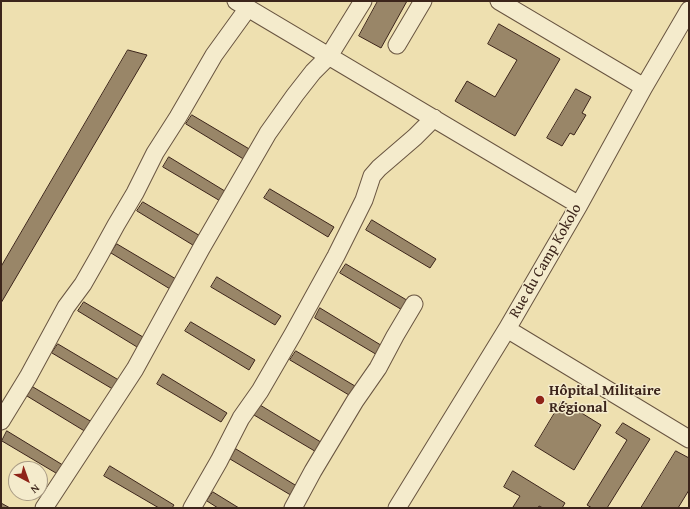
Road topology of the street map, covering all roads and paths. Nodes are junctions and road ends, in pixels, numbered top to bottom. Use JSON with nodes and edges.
{"nodes":[{"id":1,"x":363,"y":1,"type":"edge"},
{"id":2,"x":423,"y":1,"type":"edge"},
{"id":3,"x":498,"y":1,"type":"edge"},
{"id":4,"x":242,"y":4,"type":"edge"},
{"id":5,"x":689,"y":10,"type":"edge"},
{"id":6,"x":397,"y":46,"type":"dead end"},
{"id":7,"x":329,"y":56,"type":"junction"},
{"id":8,"x":644,"y":87,"type":"junction"},
{"id":9,"x":434,"y":118,"type":"junction"},
{"id":10,"x":578,"y":205,"type":"junction"},
{"id":11,"x":414,"y":304,"type":"dead end"},
{"id":12,"x":507,"y":329,"type":"junction"},
{"id":13,"x":1,"y":421,"type":"edge"},
{"id":14,"x":689,"y":440,"type":"edge"},
{"id":15,"x":44,"y":508,"type":"edge"},
{"id":16,"x":192,"y":508,"type":"edge"},
{"id":17,"x":293,"y":508,"type":"edge"},
{"id":18,"x":397,"y":508,"type":"edge"}],
"edges":[{"from":1,"to":7,"type":"street"},
{"from":2,"to":6,"type":"street"},
{"from":3,"to":8,"type":"street"},
{"from":4,"to":7,"type":"street"},
{"from":4,"to":13,"type":"street"},
{"from":5,"to":8,"type":"street","name":"Rue du Camp Kokolo"},
{"from":7,"to":9,"type":"street"},
{"from":7,"to":15,"type":"street"},
{"from":8,"to":10,"type":"street","name":"Rue du Camp Kokolo"},
{"from":9,"to":10,"type":"street"},
{"from":9,"to":16,"type":"street"},
{"from":10,"to":12,"type":"street","name":"Rue du Camp Kokolo"},
{"from":11,"to":17,"type":"street"},
{"from":12,"to":14,"type":"street"},
{"from":12,"to":18,"type":"street","name":"Rue du Camp Kokolo"}]}
